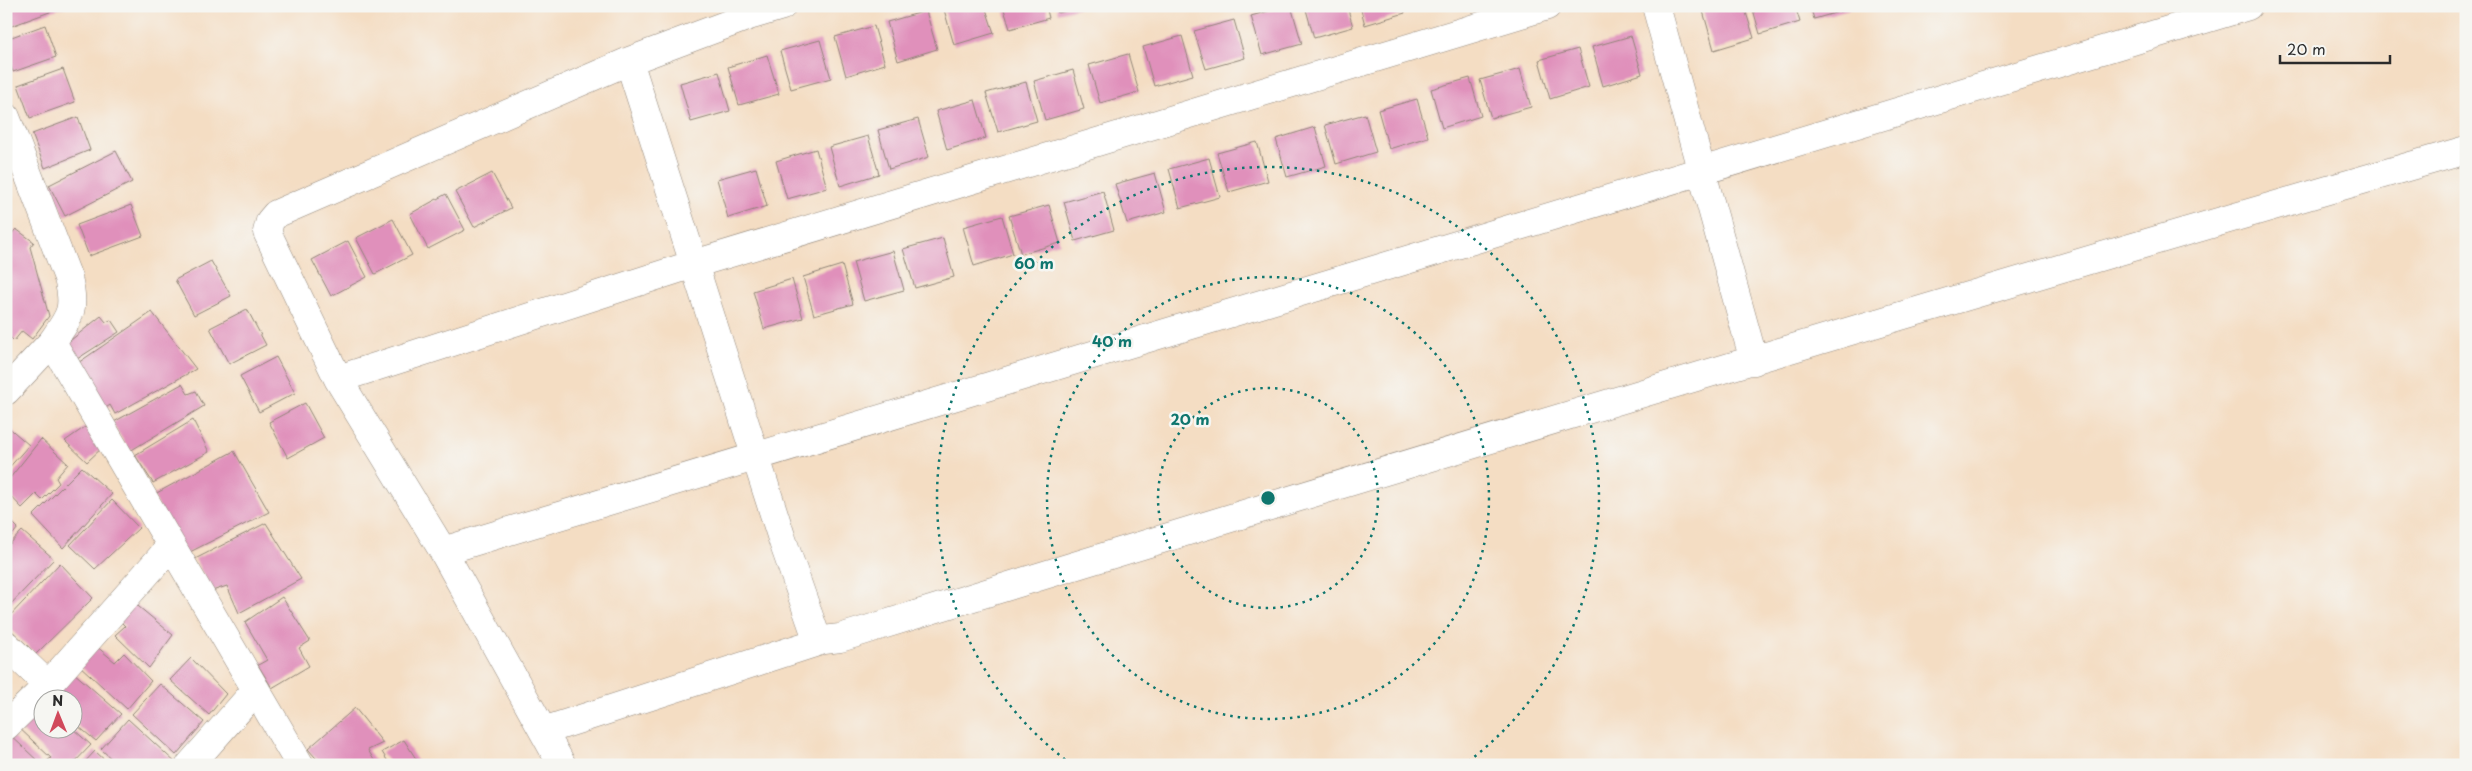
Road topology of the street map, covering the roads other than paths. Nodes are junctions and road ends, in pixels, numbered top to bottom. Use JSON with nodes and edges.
{"nodes":[{"id":1,"x":782,"y":6,"type":"edge"},
{"id":2,"x":1547,"y":6,"type":"edge"},
{"id":3,"x":1656,"y":6,"type":"edge"},
{"id":4,"x":2248,"y":6,"type":"edge"},
{"id":5,"x":629,"y":61,"type":"junction"},
{"id":6,"x":6,"y":118,"type":"edge"},
{"id":7,"x":2466,"y":150,"type":"edge"},
{"id":8,"x":1700,"y":170,"type":"junction"},
{"id":9,"x":694,"y":264,"type":"junction"},
{"id":10,"x":52,"y":342,"type":"junction"},
{"id":11,"x":1754,"y":361,"type":"junction"},
{"id":12,"x":338,"y":379,"type":"junction"},
{"id":13,"x":6,"y":391,"type":"edge"},
{"id":14,"x":756,"y":456,"type":"junction"},
{"id":15,"x":171,"y":546,"type":"junction"},
{"id":16,"x":443,"y":551,"type":"junction"},
{"id":17,"x":824,"y":640,"type":"junction"},
{"id":18,"x":6,"y":644,"type":"edge"},
{"id":19,"x":48,"y":685,"type":"junction"},
{"id":20,"x":256,"y":690,"type":"junction"},
{"id":21,"x":6,"y":726,"type":"edge"},
{"id":22,"x":543,"y":731,"type":"junction"},
{"id":23,"x":190,"y":765,"type":"edge"},
{"id":24,"x":300,"y":765,"type":"edge"},
{"id":25,"x":562,"y":765,"type":"edge"}],
"edges":[{"from":1,"to":5,"type":"street"},
{"from":2,"to":9,"type":"street"},
{"from":3,"to":8,"type":"street"},
{"from":4,"to":8,"type":"street"},
{"from":5,"to":9,"type":"street"},
{"from":5,"to":12,"type":"street"},
{"from":6,"to":10,"type":"street"},
{"from":7,"to":11,"type":"street"},
{"from":8,"to":11,"type":"street"},
{"from":8,"to":14,"type":"street"},
{"from":9,"to":12,"type":"street"},
{"from":9,"to":14,"type":"street"},
{"from":10,"to":13,"type":"street"},
{"from":10,"to":15,"type":"street"},
{"from":11,"to":17,"type":"street"},
{"from":12,"to":16,"type":"street"},
{"from":14,"to":16,"type":"street"},
{"from":14,"to":17,"type":"street"},
{"from":15,"to":19,"type":"street"},
{"from":15,"to":20,"type":"street"},
{"from":16,"to":22,"type":"street"},
{"from":17,"to":22,"type":"street"},
{"from":18,"to":19,"type":"street"},
{"from":19,"to":21,"type":"street"},
{"from":20,"to":23,"type":"street"},
{"from":20,"to":24,"type":"street"},
{"from":22,"to":25,"type":"street"}]}
